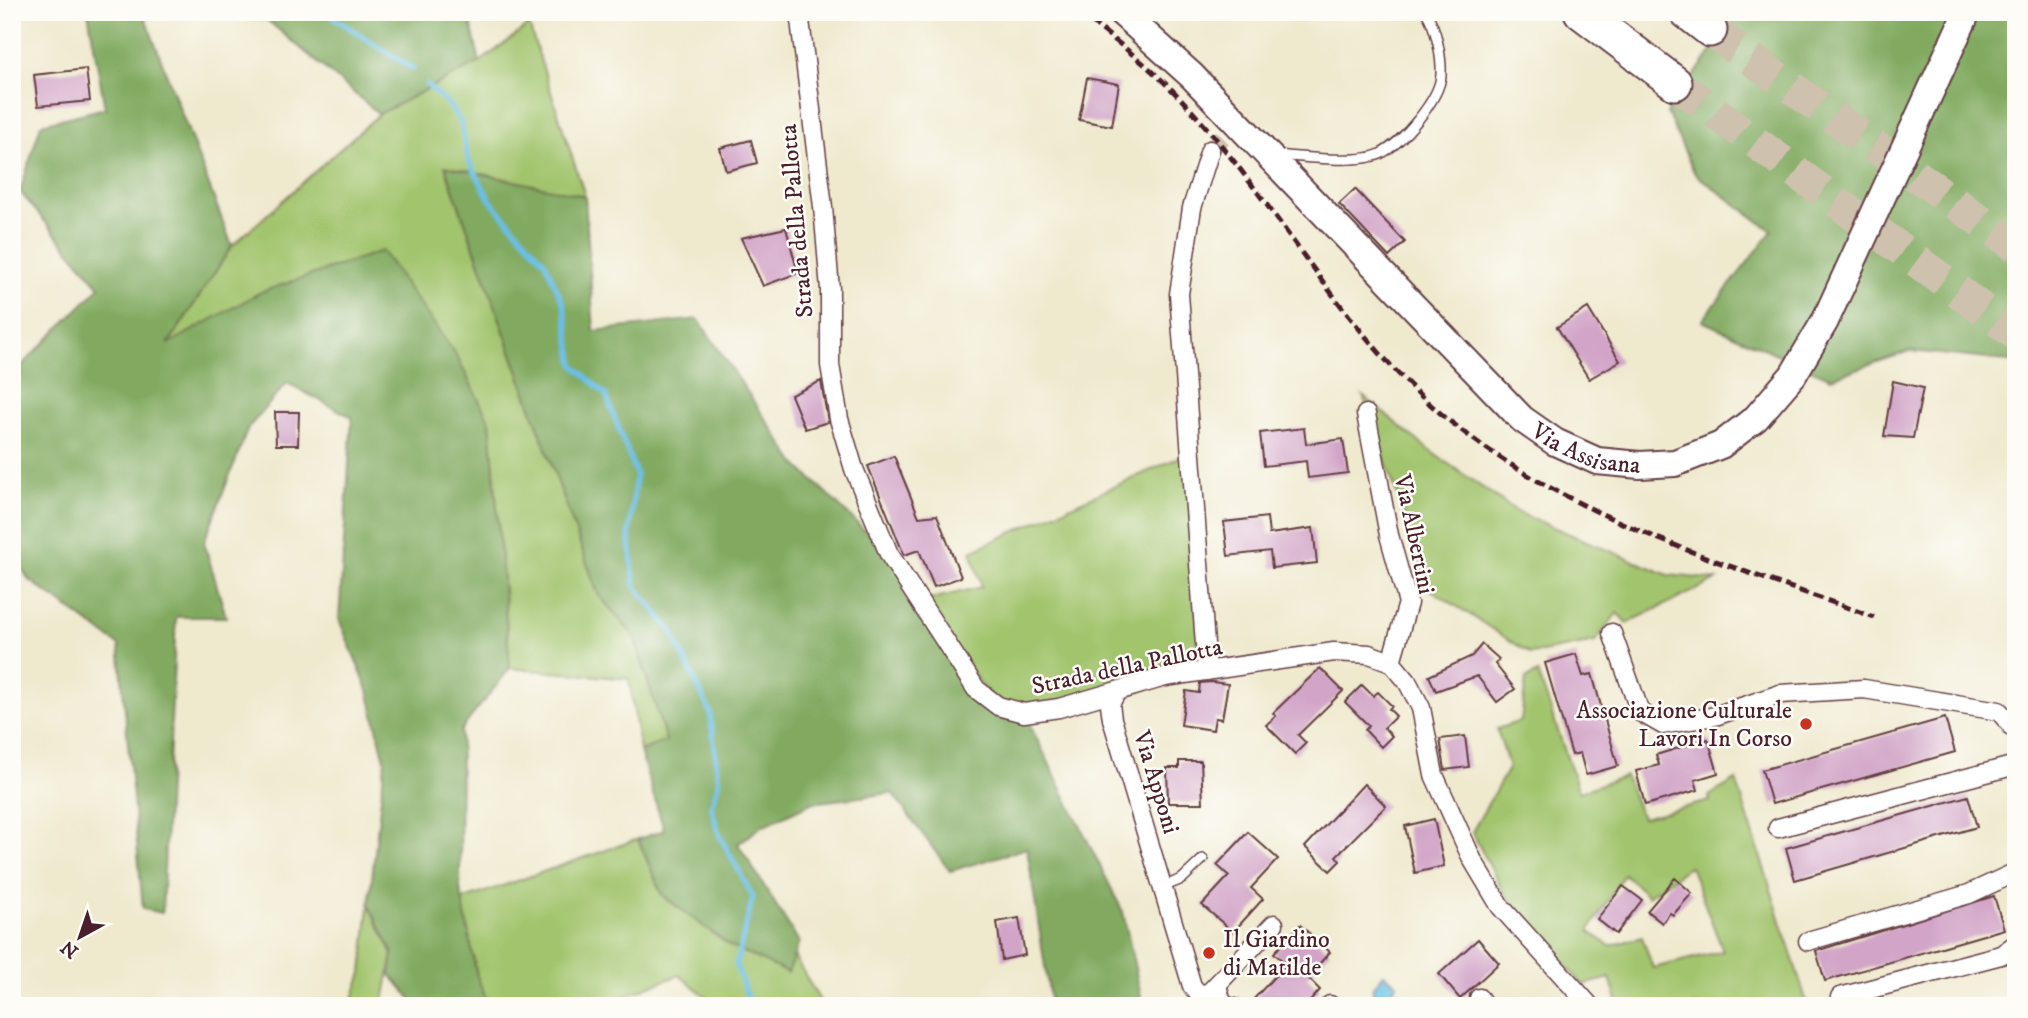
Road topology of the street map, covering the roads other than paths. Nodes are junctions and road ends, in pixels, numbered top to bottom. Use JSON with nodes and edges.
{"nodes":[{"id":1,"x":799,"y":12,"type":"edge"},
{"id":2,"x":1121,"y":12,"type":"edge"},
{"id":3,"x":1426,"y":12,"type":"edge"},
{"id":4,"x":1581,"y":12,"type":"edge"},
{"id":5,"x":1967,"y":12,"type":"edge"},
{"id":6,"x":1675,"y":83,"type":"tunnel mouth"},
{"id":7,"x":1210,"y":150,"type":"tunnel mouth"},
{"id":8,"x":1268,"y":155,"type":"junction"},
{"id":9,"x":1366,"y":414,"type":"dead end"},
{"id":10,"x":1612,"y":633,"type":"dead end"},
{"id":11,"x":1391,"y":662,"type":"junction"},
{"id":12,"x":1208,"y":671,"type":"junction"},
{"id":13,"x":1116,"y":693,"type":"junction"},
{"id":14,"x":2016,"y":731,"type":"edge"},
{"id":15,"x":2016,"y":765,"type":"edge"},
{"id":16,"x":1778,"y":828,"type":"dead end"},
{"id":17,"x":1203,"y":859,"type":"dead end"},
{"id":18,"x":2016,"y":872,"type":"edge"},
{"id":19,"x":1165,"y":886,"type":"junction"},
{"id":20,"x":1274,"y":924,"type":"dead end"},
{"id":21,"x":1808,"y":941,"type":"dead end"},
{"id":22,"x":2016,"y":944,"type":"edge"},
{"id":23,"x":1221,"y":997,"type":"edge"},
{"id":24,"x":1840,"y":997,"type":"dead end"},
{"id":25,"x":1245,"y":1006,"type":"edge"},
{"id":26,"x":1590,"y":1006,"type":"edge"}],
"edges":[{"from":1,"to":13,"type":"street","name":"Strada della Pallotta"},
{"from":2,"to":8,"type":"main road","name":"Via Assisana"},
{"from":3,"to":8,"type":"lane"},
{"from":4,"to":6,"type":"highway"},
{"from":5,"to":8,"type":"main road","name":"Via Assisana"},
{"from":7,"to":12,"type":"street"},
{"from":9,"to":11,"type":"street","name":"Via Albertini"},
{"from":10,"to":14,"type":"street"},
{"from":11,"to":12,"type":"street","name":"Strada della Pallotta"},
{"from":11,"to":26,"type":"street"},
{"from":12,"to":13,"type":"street","name":"Strada della Pallotta"},
{"from":13,"to":19,"type":"street","name":"Via Apponi"},
{"from":15,"to":16,"type":"street"},
{"from":17,"to":19,"type":"lane","name":"Via Apponi"},
{"from":18,"to":21,"type":"street"},
{"from":19,"to":23,"type":"street","name":"Via Apponi"},
{"from":20,"to":23,"type":"street"},
{"from":22,"to":24,"type":"street"},
{"from":23,"to":25,"type":"lane","name":"Via Apponi"}]}
